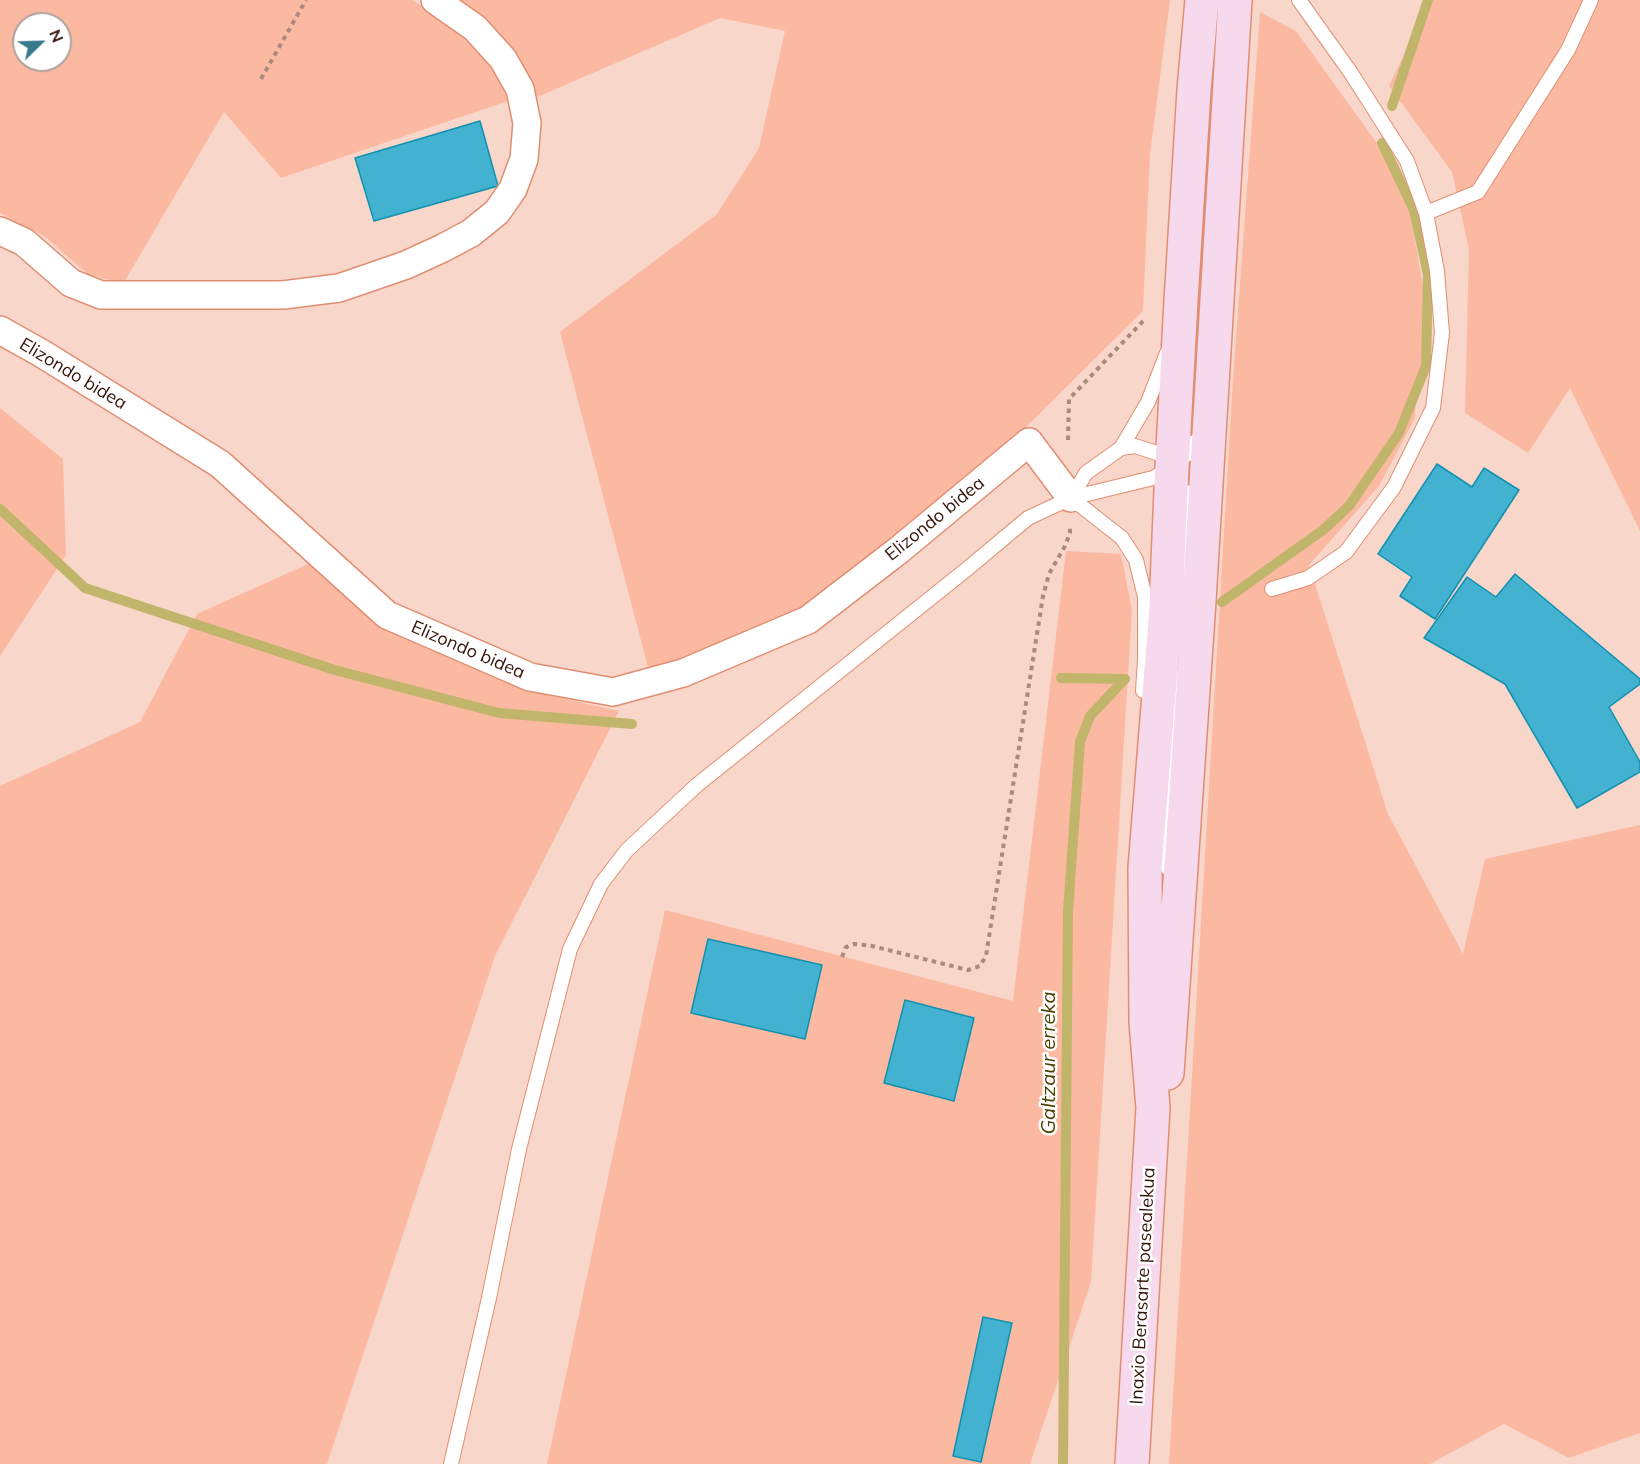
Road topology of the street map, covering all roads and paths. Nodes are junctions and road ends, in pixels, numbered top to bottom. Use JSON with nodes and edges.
{"nodes":[{"id":1,"x":306,"y":0,"type":"edge"},
{"id":2,"x":435,"y":0,"type":"edge"},
{"id":3,"x":1202,"y":0,"type":"edge"},
{"id":4,"x":1235,"y":0,"type":"edge"},
{"id":5,"x":1299,"y":0,"type":"edge"},
{"id":6,"x":1591,"y":0,"type":"edge"},
{"id":7,"x":1231,"y":67,"type":"junction"},
{"id":8,"x":261,"y":79,"type":"dead end"},
{"id":9,"x":1426,"y":213,"type":"junction"},
{"id":10,"x":0,"y":231,"type":"edge"},
{"id":11,"x":1181,"y":301,"type":"junction"},
{"id":12,"x":1148,"y":315,"type":"dead end"},
{"id":13,"x":0,"y":330,"type":"edge"},
{"id":14,"x":1067,"y":429,"type":"dead end"},
{"id":15,"x":1194,"y":442,"type":"joint"},
{"id":16,"x":1121,"y":448,"type":"junction"},
{"id":17,"x":1183,"y":482,"type":"junction"},
{"id":18,"x":1071,"y":498,"type":"junction"},
{"id":19,"x":1070,"y":533,"type":"dead end"},
{"id":20,"x":1272,"y":589,"type":"dead end"},
{"id":21,"x":1142,"y":700,"type":"dead end"},
{"id":22,"x":1136,"y":805,"type":"dead end"},
{"id":23,"x":1145,"y":868,"type":"junction"},
{"id":24,"x":1180,"y":888,"type":"junction"},
{"id":25,"x":843,"y":957,"type":"dead end"},
{"id":26,"x":1153,"y":1108,"type":"junction"},
{"id":27,"x":451,"y":1464,"type":"edge"},
{"id":28,"x":1132,"y":1464,"type":"edge"}],
"edges":[{"from":1,"to":8,"type":"path"},
{"from":2,"to":10,"type":"street"},
{"from":3,"to":11,"type":"main road"},
{"from":4,"to":7,"type":"main road"},
{"from":5,"to":9,"type":"lane"},
{"from":6,"to":9,"type":"lane"},
{"from":7,"to":15,"type":"street"},
{"from":7,"to":24,"type":"main road"},
{"from":9,"to":20,"type":"lane"},
{"from":11,"to":16,"type":"lane"},
{"from":11,"to":17,"type":"main road"},
{"from":12,"to":14,"type":"path"},
{"from":13,"to":18,"type":"street","name":"Elizondo bidea"},
{"from":15,"to":17,"type":"lane"},
{"from":16,"to":17,"type":"lane"},
{"from":16,"to":18,"type":"lane"},
{"from":17,"to":18,"type":"lane"},
{"from":17,"to":23,"type":"main road"},
{"from":17,"to":24,"type":"street"},
{"from":18,"to":21,"type":"lane"},
{"from":18,"to":27,"type":"lane"},
{"from":19,"to":25,"type":"path"},
{"from":22,"to":23,"type":"lane"},
{"from":23,"to":26,"type":"main road"},
{"from":24,"to":26,"type":"main road"},
{"from":26,"to":28,"type":"main road","name":"Inaxio Berasarte pasealekua"}]}
